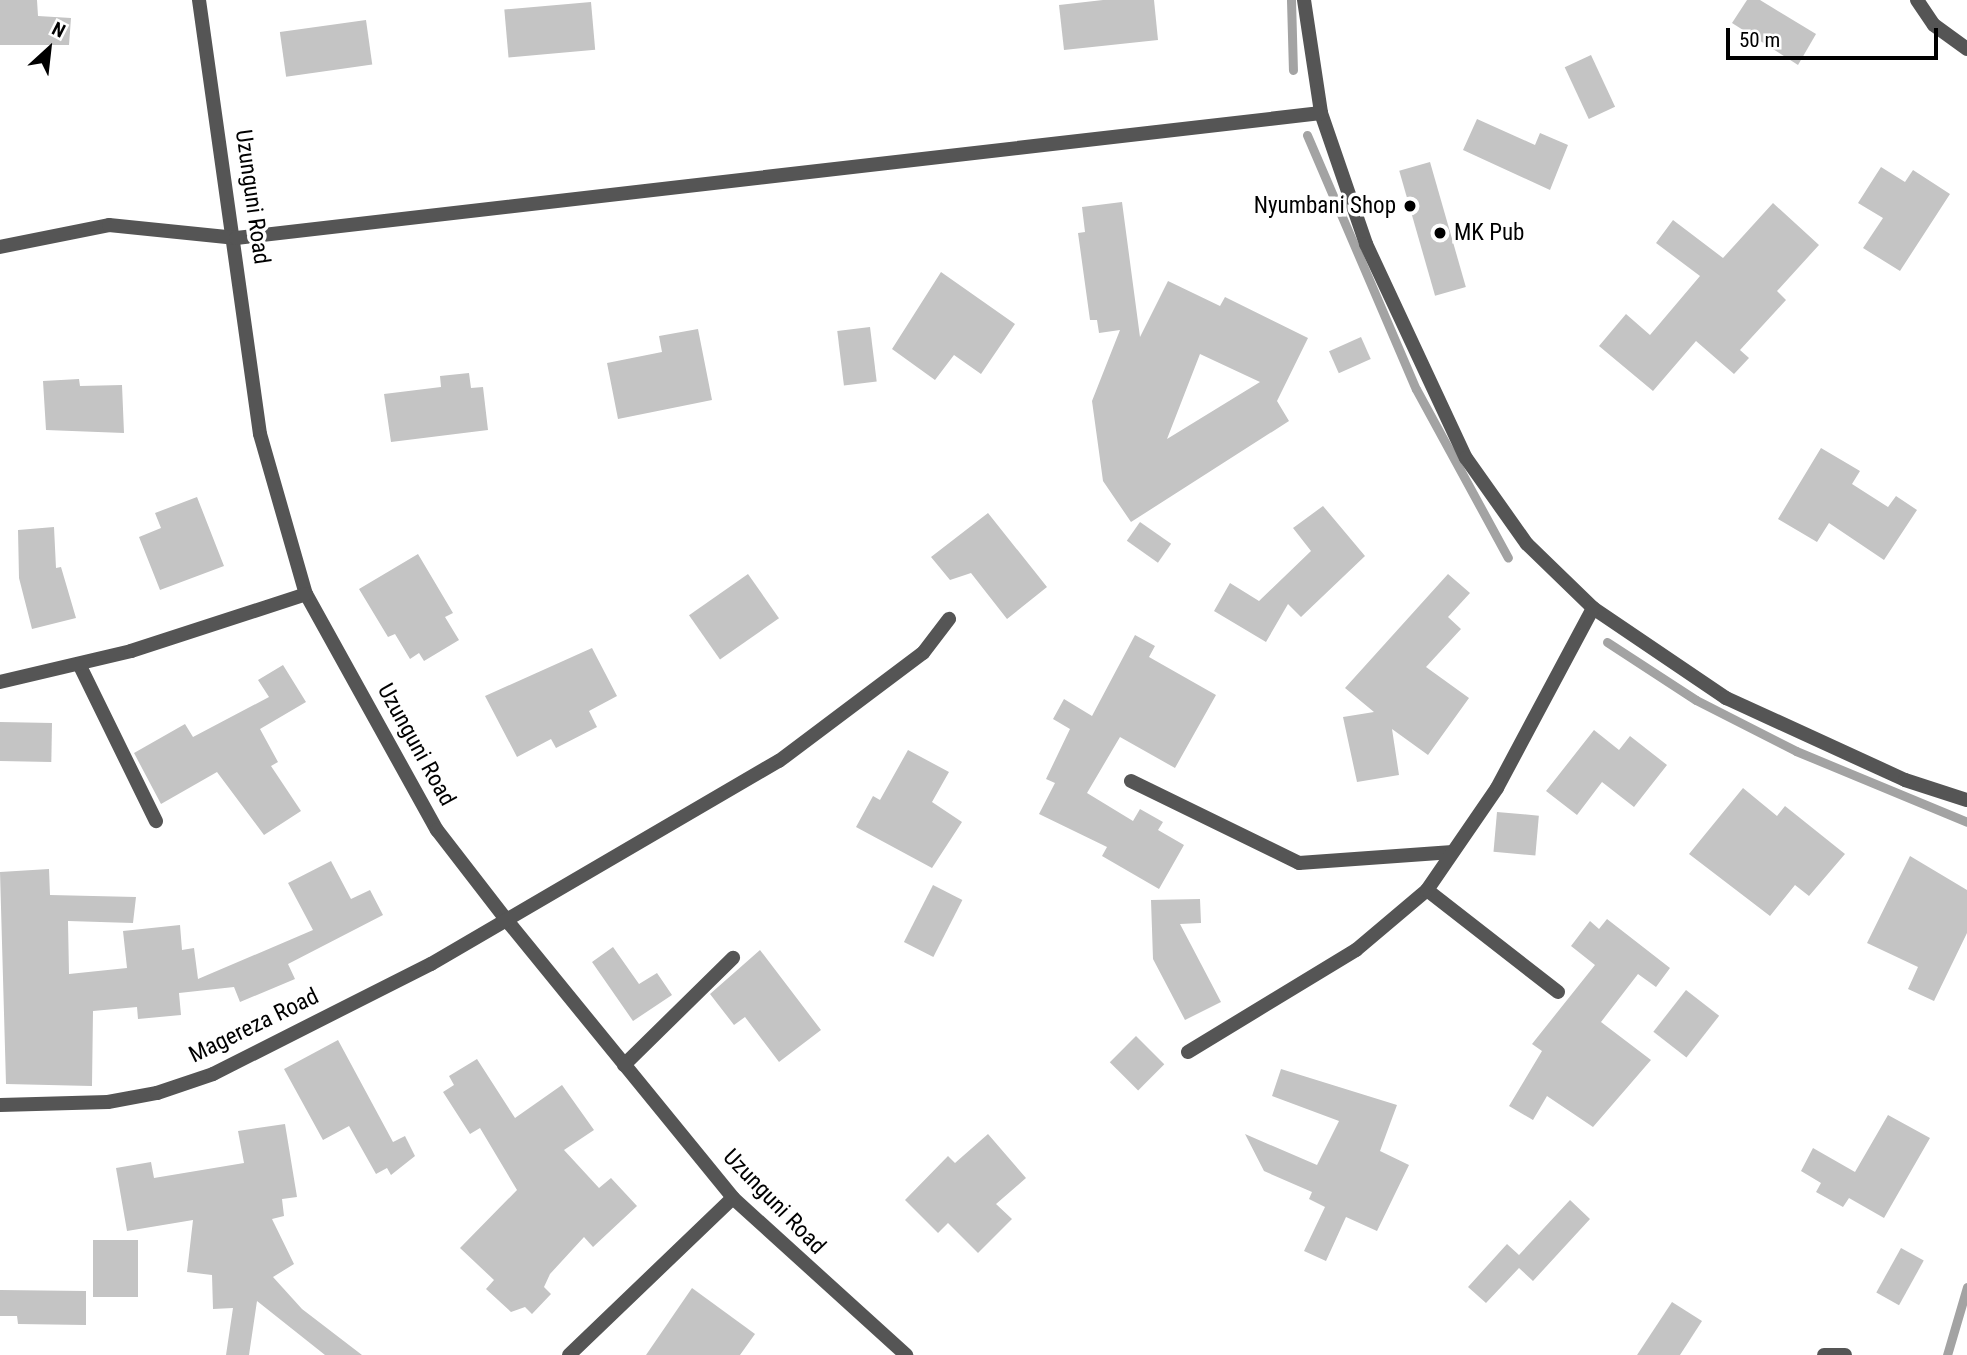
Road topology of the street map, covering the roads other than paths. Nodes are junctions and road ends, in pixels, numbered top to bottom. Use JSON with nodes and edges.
{"nodes":[{"id":1,"x":199,"y":0,"type":"edge"},
{"id":2,"x":1304,"y":0,"type":"edge"},
{"id":3,"x":1917,"y":0,"type":"edge"},
{"id":4,"x":1967,"y":49,"type":"edge"},
{"id":5,"x":1321,"y":113,"type":"junction"},
{"id":6,"x":236,"y":238,"type":"junction"},
{"id":7,"x":0,"y":247,"type":"edge"},
{"id":8,"x":306,"y":594,"type":"junction"},
{"id":9,"x":1593,"y":608,"type":"junction"},
{"id":10,"x":949,"y":619,"type":"dead end"},
{"id":11,"x":79,"y":664,"type":"junction"},
{"id":12,"x":0,"y":682,"type":"edge"},
{"id":13,"x":1130,"y":781,"type":"dead end"},
{"id":14,"x":1967,"y":800,"type":"edge"},
{"id":15,"x":156,"y":821,"type":"dead end"},
{"id":16,"x":1453,"y":852,"type":"junction"},
{"id":17,"x":1427,"y":890,"type":"junction"},
{"id":18,"x":509,"y":923,"type":"junction"},
{"id":19,"x":733,"y":958,"type":"dead end"},
{"id":20,"x":1558,"y":992,"type":"dead end"},
{"id":21,"x":1188,"y":1052,"type":"dead end"},
{"id":22,"x":624,"y":1065,"type":"junction"},
{"id":23,"x":0,"y":1105,"type":"edge"},
{"id":24,"x":733,"y":1198,"type":"junction"},
{"id":25,"x":569,"y":1355,"type":"edge"},
{"id":26,"x":906,"y":1355,"type":"edge"},
{"id":27,"x":1824,"y":1355,"type":"edge"},
{"id":28,"x":1845,"y":1355,"type":"edge"}],
"edges":[{"from":1,"to":6,"type":"street","name":"Uzunguni Road"},
{"from":2,"to":5,"type":"street"},
{"from":3,"to":4,"type":"street"},
{"from":5,"to":6,"type":"street"},
{"from":5,"to":9,"type":"street"},
{"from":6,"to":7,"type":"street"},
{"from":6,"to":8,"type":"street","name":"Uzunguni Road"},
{"from":8,"to":11,"type":"street"},
{"from":8,"to":18,"type":"street","name":"Uzunguni Road"},
{"from":9,"to":14,"type":"street"},
{"from":9,"to":16,"type":"street"},
{"from":10,"to":18,"type":"street","name":"Magereza Road"},
{"from":11,"to":12,"type":"street"},
{"from":11,"to":15,"type":"street"},
{"from":13,"to":16,"type":"street"},
{"from":16,"to":17,"type":"street"},
{"from":17,"to":20,"type":"street"},
{"from":17,"to":21,"type":"street"},
{"from":18,"to":22,"type":"street","name":"Uzunguni Road"},
{"from":18,"to":23,"type":"street","name":"Magereza Road"},
{"from":19,"to":22,"type":"street"},
{"from":22,"to":24,"type":"street","name":"Uzunguni Road"},
{"from":24,"to":25,"type":"street"},
{"from":24,"to":26,"type":"street","name":"Uzunguni Road"},
{"from":27,"to":28,"type":"street"}]}
